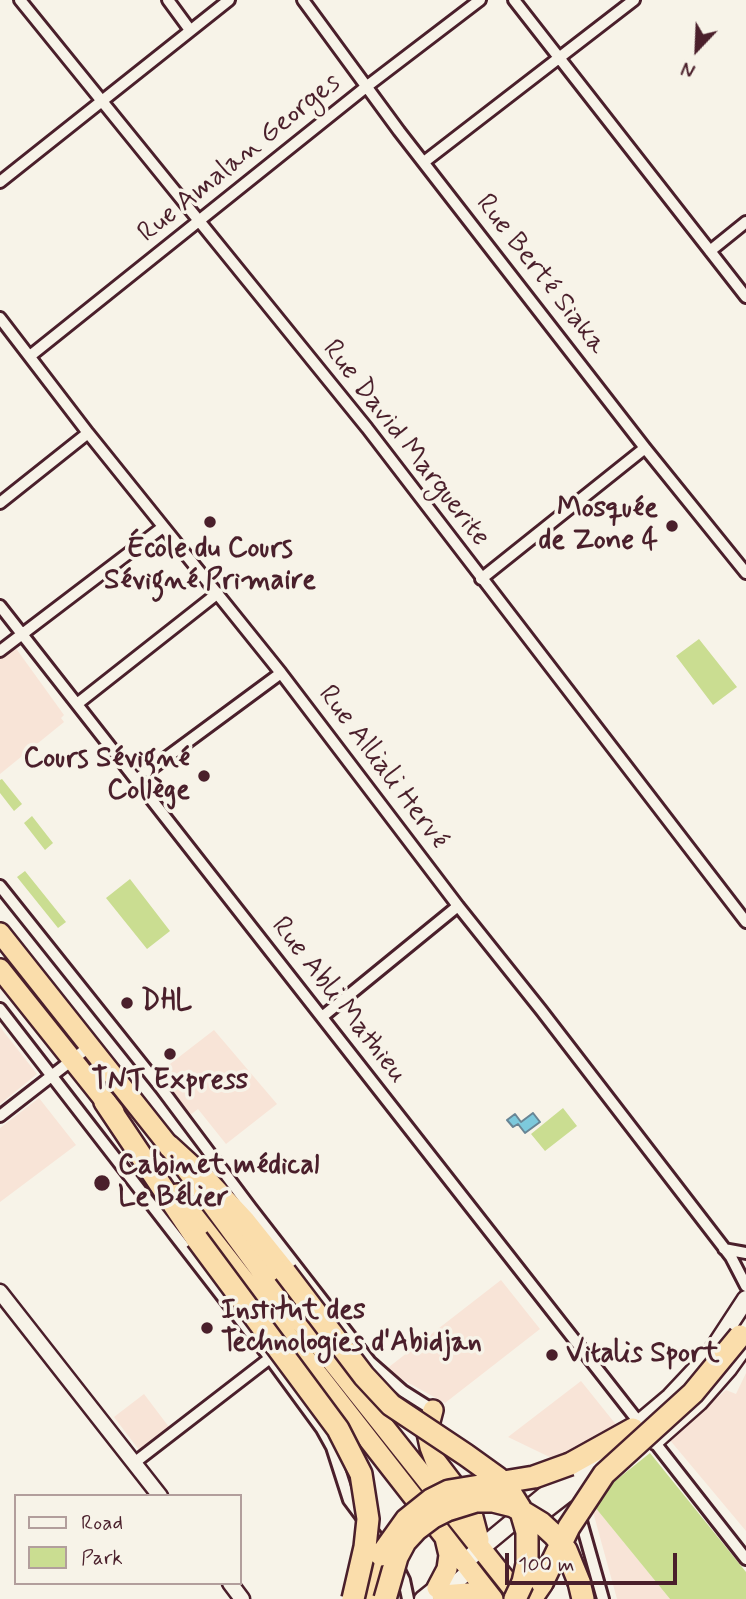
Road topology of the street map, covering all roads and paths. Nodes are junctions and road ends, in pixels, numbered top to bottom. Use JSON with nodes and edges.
{"nodes":[{"id":1,"x":20,"y":0,"type":"edge"},
{"id":2,"x":168,"y":0,"type":"edge"},
{"id":3,"x":229,"y":0,"type":"edge"},
{"id":4,"x":303,"y":0,"type":"edge"},
{"id":5,"x":480,"y":0,"type":"edge"},
{"id":6,"x":514,"y":0,"type":"edge"},
{"id":7,"x":634,"y":0,"type":"edge"},
{"id":8,"x":190,"y":30,"type":"junction"},
{"id":9,"x":559,"y":59,"type":"junction"},
{"id":10,"x":366,"y":87,"type":"junction"},
{"id":11,"x":102,"y":99,"type":"junction"},
{"id":12,"x":424,"y":162,"type":"junction"},
{"id":13,"x":0,"y":182,"type":"edge"},
{"id":14,"x":200,"y":221,"type":"junction"},
{"id":15,"x":746,"y":222,"type":"edge"},
{"id":16,"x":710,"y":251,"type":"junction"},
{"id":17,"x":746,"y":297,"type":"edge"},
{"id":18,"x":0,"y":318,"type":"edge"},
{"id":19,"x":30,"y":356,"type":"junction"},
{"id":20,"x":88,"y":433,"type":"junction"},
{"id":21,"x":645,"y":448,"type":"junction"},
{"id":22,"x":0,"y":503,"type":"edge"},
{"id":23,"x":163,"y":527,"type":"junction"},
{"id":24,"x":746,"y":573,"type":"edge"},
{"id":25,"x":481,"y":579,"type":"junction"},
{"id":26,"x":218,"y":593,"type":"junction"},
{"id":27,"x":0,"y":606,"type":"edge"},
{"id":28,"x":22,"y":634,"type":"junction"},
{"id":29,"x":0,"y":651,"type":"edge"},
{"id":30,"x":281,"y":673,"type":"junction"},
{"id":31,"x":77,"y":704,"type":"junction"},
{"id":32,"x":136,"y":780,"type":"junction"},
{"id":33,"x":0,"y":886,"type":"edge"},
{"id":34,"x":458,"y":906,"type":"junction"},
{"id":35,"x":746,"y":922,"type":"edge"},
{"id":36,"x":0,"y":933,"type":"edge"},
{"id":37,"x":0,"y":970,"type":"edge"},
{"id":38,"x":0,"y":1009,"type":"edge"},
{"id":39,"x":322,"y":1017,"type":"junction"},
{"id":40,"x":90,"y":1046,"type":"junction"},
{"id":41,"x":72,"y":1060,"type":"junction"},
{"id":42,"x":52,"y":1075,"type":"junction"},
{"id":43,"x":105,"y":1102,"type":"junction"},
{"id":44,"x":0,"y":1116,"type":"edge"},
{"id":45,"x":169,"y":1146,"type":"junction"},
{"id":46,"x":724,"y":1249,"type":"junction"},
{"id":47,"x":746,"y":1252,"type":"edge"},
{"id":48,"x":746,"y":1286,"type":"edge"},
{"id":49,"x":0,"y":1292,"type":"edge"},
{"id":50,"x":746,"y":1299,"type":"edge"},
{"id":51,"x":744,"y":1336,"type":"edge"},
{"id":52,"x":270,"y":1358,"type":"junction"},
{"id":53,"x":433,"y":1410,"type":"joint"},
{"id":54,"x":636,"y":1426,"type":"junction"},
{"id":55,"x":654,"y":1441,"type":"junction"},
{"id":56,"x":134,"y":1463,"type":"junction"},
{"id":57,"x":561,"y":1490,"type":"junction"},
{"id":58,"x":158,"y":1494,"type":"edge"},
{"id":59,"x":445,"y":1537,"type":"junction"},
{"id":60,"x":485,"y":1552,"type":"junction"},
{"id":61,"x":746,"y":1559,"type":"edge"},
{"id":62,"x":467,"y":1566,"type":"junction"},
{"id":63,"x":434,"y":1595,"type":"edge"},
{"id":64,"x":481,"y":1598,"type":"edge"},
{"id":65,"x":353,"y":1599,"type":"edge"},
{"id":66,"x":369,"y":1599,"type":"edge"},
{"id":67,"x":385,"y":1599,"type":"edge"},
{"id":68,"x":408,"y":1599,"type":"edge"},
{"id":69,"x":515,"y":1599,"type":"edge"},
{"id":70,"x":521,"y":1599,"type":"edge"},
{"id":71,"x":531,"y":1599,"type":"edge"},
{"id":72,"x":583,"y":1599,"type":"edge"},
{"id":73,"x":603,"y":1599,"type":"edge"}],
"edges":[{"from":1,"to":11,"type":"street","name":"Rue David Marguerite"},
{"from":2,"to":8,"type":"street"},
{"from":3,"to":8,"type":"street"},
{"from":4,"to":10,"type":"street","name":"Rue Berté Siaka"},
{"from":5,"to":10,"type":"street","name":"Rue Amalan Georges"},
{"from":6,"to":9,"type":"street"},
{"from":7,"to":9,"type":"street"},
{"from":8,"to":11,"type":"street"},
{"from":9,"to":12,"type":"street"},
{"from":9,"to":16,"type":"street"},
{"from":10,"to":12,"type":"street","name":"Rue Berté Siaka"},
{"from":10,"to":14,"type":"street","name":"Rue Amalan Georges"},
{"from":11,"to":13,"type":"street"},
{"from":11,"to":14,"type":"street","name":"Rue David Marguerite"},
{"from":12,"to":21,"type":"street","name":"Rue Berté Siaka"},
{"from":14,"to":19,"type":"street","name":"Rue Amalan Georges"},
{"from":14,"to":25,"type":"street","name":"Rue David Marguerite"},
{"from":15,"to":16,"type":"street"},
{"from":16,"to":17,"type":"street"},
{"from":18,"to":19,"type":"street","name":"Rue Alliali Hervé"},
{"from":19,"to":20,"type":"street","name":"Rue Alliali Hervé"},
{"from":20,"to":22,"type":"street"},
{"from":20,"to":23,"type":"street","name":"Rue Alliali Hervé"},
{"from":21,"to":24,"type":"street","name":"Rue Berté Siaka"},
{"from":21,"to":25,"type":"street"},
{"from":23,"to":26,"type":"street","name":"Rue Alliali Hervé"},
{"from":23,"to":28,"type":"street"},
{"from":25,"to":35,"type":"street","name":"Rue David Marguerite"},
{"from":26,"to":30,"type":"street","name":"Rue Alliali Hervé"},
{"from":26,"to":31,"type":"street"},
{"from":27,"to":28,"type":"street","name":"Rue Abli Mathieu"},
{"from":28,"to":29,"type":"street"},
{"from":28,"to":31,"type":"street","name":"Rue Abli Mathieu"},
{"from":30,"to":32,"type":"street"},
{"from":30,"to":34,"type":"street","name":"Rue Alliali Hervé"},
{"from":31,"to":32,"type":"street","name":"Rue Abli Mathieu"},
{"from":32,"to":39,"type":"street","name":"Rue Abli Mathieu"},
{"from":33,"to":53,"type":"street"},
{"from":34,"to":39,"type":"street"},
{"from":34,"to":46,"type":"street","name":"Rue Alliali Hervé"},
{"from":36,"to":40,"type":"highway"},
{"from":37,"to":41,"type":"highway"},
{"from":38,"to":42,"type":"street"},
{"from":39,"to":54,"type":"street","name":"Rue Abli Mathieu"},
{"from":40,"to":41,"type":"street"},
{"from":40,"to":45,"type":"highway"},
{"from":41,"to":42,"type":"street"},
{"from":41,"to":43,"type":"highway"},
{"from":42,"to":44,"type":"street"},
{"from":42,"to":52,"type":"street"},
{"from":43,"to":59,"type":"highway"},
{"from":43,"to":65,"type":"highway","bridge":true},
{"from":45,"to":60,"type":"highway"},
{"from":45,"to":69,"type":"highway","bridge":true},
{"from":46,"to":47,"type":"street"},
{"from":46,"to":48,"type":"street","name":"Rue Alliali Hervé"},
{"from":49,"to":56,"type":"street"},
{"from":50,"to":54,"type":"main road"},
{"from":51,"to":55,"type":"main road"},
{"from":51,"to":71,"type":"highway","bridge":true},
{"from":52,"to":56,"type":"street"},
{"from":52,"to":68,"type":"street"},
{"from":53,"to":60,"type":"highway"},
{"from":54,"to":55,"type":"street","name":"Rue Abli Mathieu"},
{"from":54,"to":57,"type":"main road"},
{"from":54,"to":66,"type":"highway","bridge":true},
{"from":55,"to":57,"type":"main road"},
{"from":55,"to":61,"type":"street","name":"Rue Abli Mathieu"},
{"from":56,"to":58,"type":"street"},
{"from":57,"to":60,"type":"main road"},
{"from":57,"to":73,"type":"street"},
{"from":59,"to":62,"type":"highway"},
{"from":59,"to":63,"type":"highway"},
{"from":60,"to":62,"type":"main road"},
{"from":60,"to":70,"type":"highway"},
{"from":62,"to":63,"type":"street"},
{"from":62,"to":64,"type":"highway"},
{"from":63,"to":64,"type":"highway"},
{"from":67,"to":72,"type":"highway","bridge":true}]}
